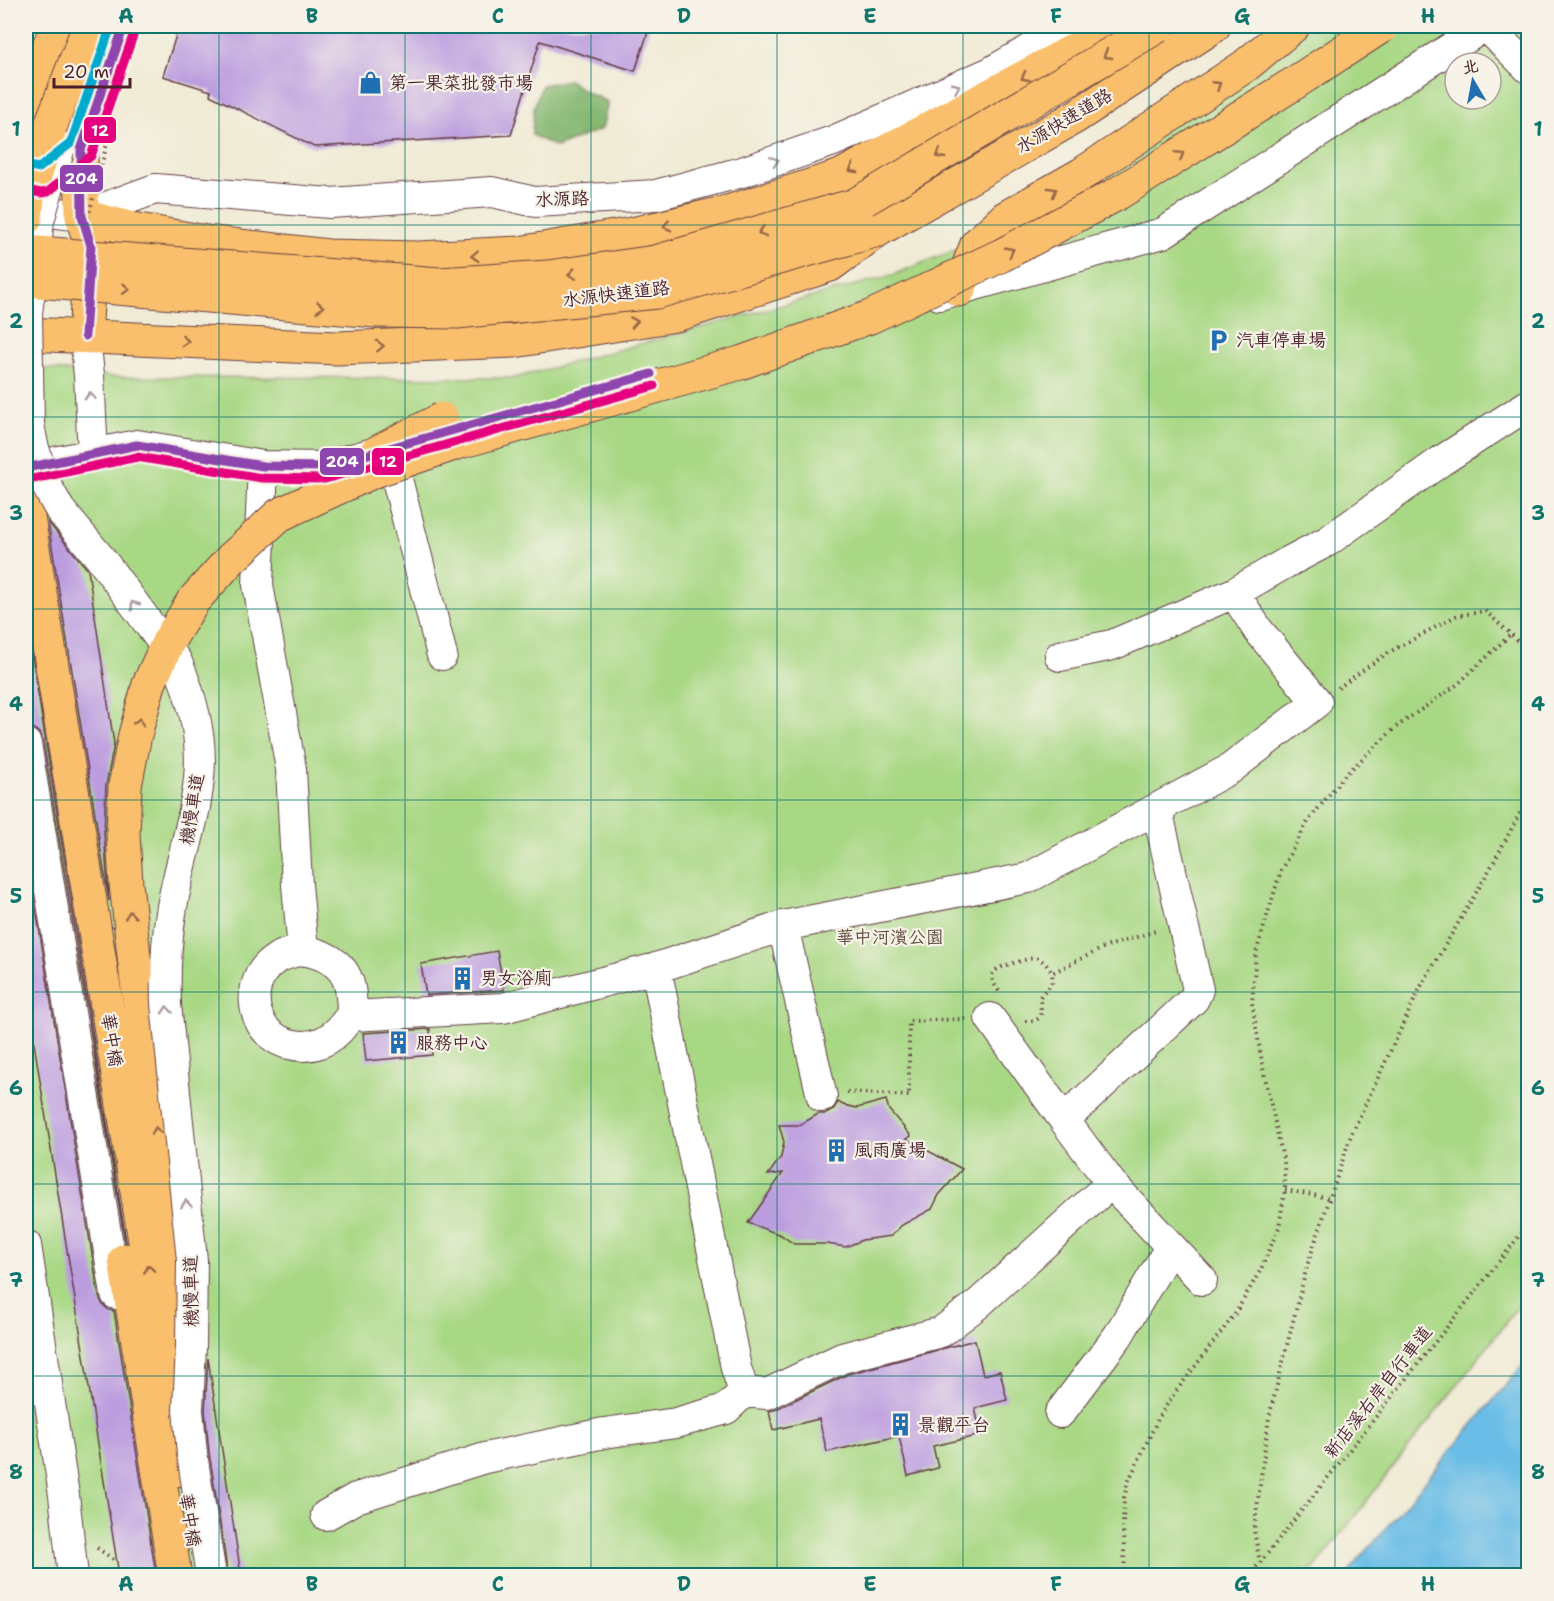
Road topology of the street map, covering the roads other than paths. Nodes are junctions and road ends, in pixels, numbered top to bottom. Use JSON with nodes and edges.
{"nodes":[{"id":1,"x":44,"y":26,"type":"edge"},
{"id":2,"x":57,"y":26,"type":"edge"},
{"id":3,"x":89,"y":26,"type":"edge"},
{"id":4,"x":102,"y":26,"type":"edge"},
{"id":5,"x":124,"y":26,"type":"edge"},
{"id":6,"x":1113,"y":26,"type":"edge"},
{"id":7,"x":1158,"y":26,"type":"edge"},
{"id":8,"x":1214,"y":26,"type":"edge"},
{"id":9,"x":1293,"y":26,"type":"edge"},
{"id":10,"x":1382,"y":26,"type":"edge"},
{"id":11,"x":1485,"y":26,"type":"edge"},
{"id":12,"x":1074,"y":37,"type":"edge"},
{"id":13,"x":1528,"y":68,"type":"edge"},
{"id":14,"x":26,"y":76,"type":"edge"},
{"id":15,"x":26,"y":116,"type":"edge"},
{"id":16,"x":81,"y":150,"type":"junction"},
{"id":17,"x":26,"y":178,"type":"edge"},
{"id":18,"x":26,"y":209,"type":"edge"},
{"id":19,"x":26,"y":218,"type":"edge"},
{"id":20,"x":82,"y":226,"type":"junction"},
{"id":21,"x":878,"y":230,"type":"junction"},
{"id":22,"x":26,"y":252,"type":"edge"},
{"id":23,"x":26,"y":280,"type":"edge"},
{"id":24,"x":958,"y":290,"type":"junction"},
{"id":25,"x":26,"y":334,"type":"edge"},
{"id":26,"x":85,"y":336,"type":"junction"},
{"id":27,"x":1528,"y":405,"type":"edge"},
{"id":28,"x":442,"y":419,"type":"dead end"},
{"id":29,"x":389,"y":448,"type":"junction"},
{"id":30,"x":93,"y":455,"type":"junction"},
{"id":31,"x":263,"y":466,"type":"junction"},
{"id":32,"x":26,"y":468,"type":"edge"},
{"id":33,"x":26,"y":505,"type":"edge"},
{"id":34,"x":279,"y":515,"type":"junction"},
{"id":35,"x":1234,"y":593,"type":"junction"},
{"id":36,"x":26,"y":624,"type":"edge"},
{"id":37,"x":442,"y":655,"type":"dead end"},
{"id":38,"x":1060,"y":656,"type":"dead end"},
{"id":39,"x":26,"y":744,"type":"edge"},
{"id":40,"x":1157,"y":809,"type":"junction"},
{"id":41,"x":783,"y":926,"type":"junction"},
{"id":42,"x":303,"y":950,"type":"junction"},
{"id":43,"x":656,"y":968,"type":"junction"},
{"id":44,"x":997,"y":1007,"type":"road end"},
{"id":45,"x":351,"y":1016,"type":"junction"},
{"id":46,"x":822,"y":1097,"type":"road end"},
{"id":47,"x":1064,"y":1120,"type":"junction"},
{"id":48,"x":1111,"y":1183,"type":"junction"},
{"id":49,"x":26,"y":1245,"type":"edge"},
{"id":50,"x":1170,"y":1247,"type":"junction"},
{"id":51,"x":1202,"y":1280,"type":"dead end"},
{"id":52,"x":744,"y":1392,"type":"junction"},
{"id":53,"x":170,"y":1399,"type":"junction"},
{"id":54,"x":1060,"y":1413,"type":"dead end"},
{"id":55,"x":326,"y":1515,"type":"dead end"},
{"id":56,"x":73,"y":1575,"type":"edge"},
{"id":57,"x":162,"y":1575,"type":"edge"},
{"id":58,"x":175,"y":1575,"type":"edge"},
{"id":59,"x":199,"y":1575,"type":"edge"},
{"id":60,"x":211,"y":1575,"type":"edge"}],
"edges":[{"from":1,"to":14,"type":"street"},
{"from":2,"to":15,"type":"main road"},
{"from":3,"to":19,"type":"main road","bridge":true},
{"from":60,"to":4,"type":"street","name":"機慢車道","one_way":true,"bridge":true},
{"from":5,"to":16,"type":"main road"},
{"from":6,"to":12,"type":"main road"},
{"from":7,"to":22,"type":"main road","name":"水源快速道路","one_way":true,"bridge":true},
{"from":8,"to":21,"type":"main road","name":"水源快速道路"},
{"from":24,"to":9,"type":"main road","one_way":true},
{"from":34,"to":10,"type":"main road","one_way":true,"bridge":true},
{"from":11,"to":13,"type":"street"},
{"from":11,"to":24,"type":"street"},
{"from":20,"to":12,"type":"street","name":"水源路","one_way":true},
{"from":12,"to":20,"type":"main road","one_way":true},
{"from":16,"to":17,"type":"main road"},
{"from":16,"to":20,"type":"main road"},
{"from":18,"to":20,"type":"street","name":"水源路"},
{"from":20,"to":26,"type":"main road"},
{"from":23,"to":21,"type":"main road","name":"水源快速道路","one_way":true,"bridge":true},
{"from":26,"to":21,"type":"main road","one_way":true},
{"from":24,"to":29,"type":"street"},
{"from":25,"to":26,"type":"main road"},
{"from":30,"to":26,"type":"street","one_way":true},
{"from":27,"to":35,"type":"street"},
{"from":28,"to":34,"type":"main road","bridge":true},
{"from":29,"to":31,"type":"street"},
{"from":29,"to":37,"type":"street"},
{"from":30,"to":31,"type":"street"},
{"from":30,"to":32,"type":"street"},
{"from":31,"to":42,"type":"street"},
{"from":53,"to":33,"type":"main road","name":"華中橋","one_way":true},
{"from":53,"to":34,"type":"main road","one_way":true,"bridge":true},
{"from":35,"to":38,"type":"street"},
{"from":35,"to":40,"type":"street"},
{"from":36,"to":58,"type":"main road","name":"華中橋"},
{"from":39,"to":57,"type":"street"},
{"from":40,"to":41,"type":"street"},
{"from":40,"to":47,"type":"street"},
{"from":41,"to":43,"type":"street"},
{"from":41,"to":46,"type":"street"},
{"from":42,"to":45,"type":"street"},
{"from":42,"to":45,"type":"street"},
{"from":43,"to":45,"type":"street"},
{"from":43,"to":52,"type":"street"},
{"from":44,"to":47,"type":"street"},
{"from":47,"to":48,"type":"street"},
{"from":48,"to":50,"type":"street"},
{"from":48,"to":52,"type":"street"},
{"from":49,"to":56,"type":"street"},
{"from":50,"to":51,"type":"street"},
{"from":50,"to":54,"type":"street"},
{"from":52,"to":55,"type":"street"},
{"from":53,"to":59,"type":"main road","name":"華中橋"}]}
